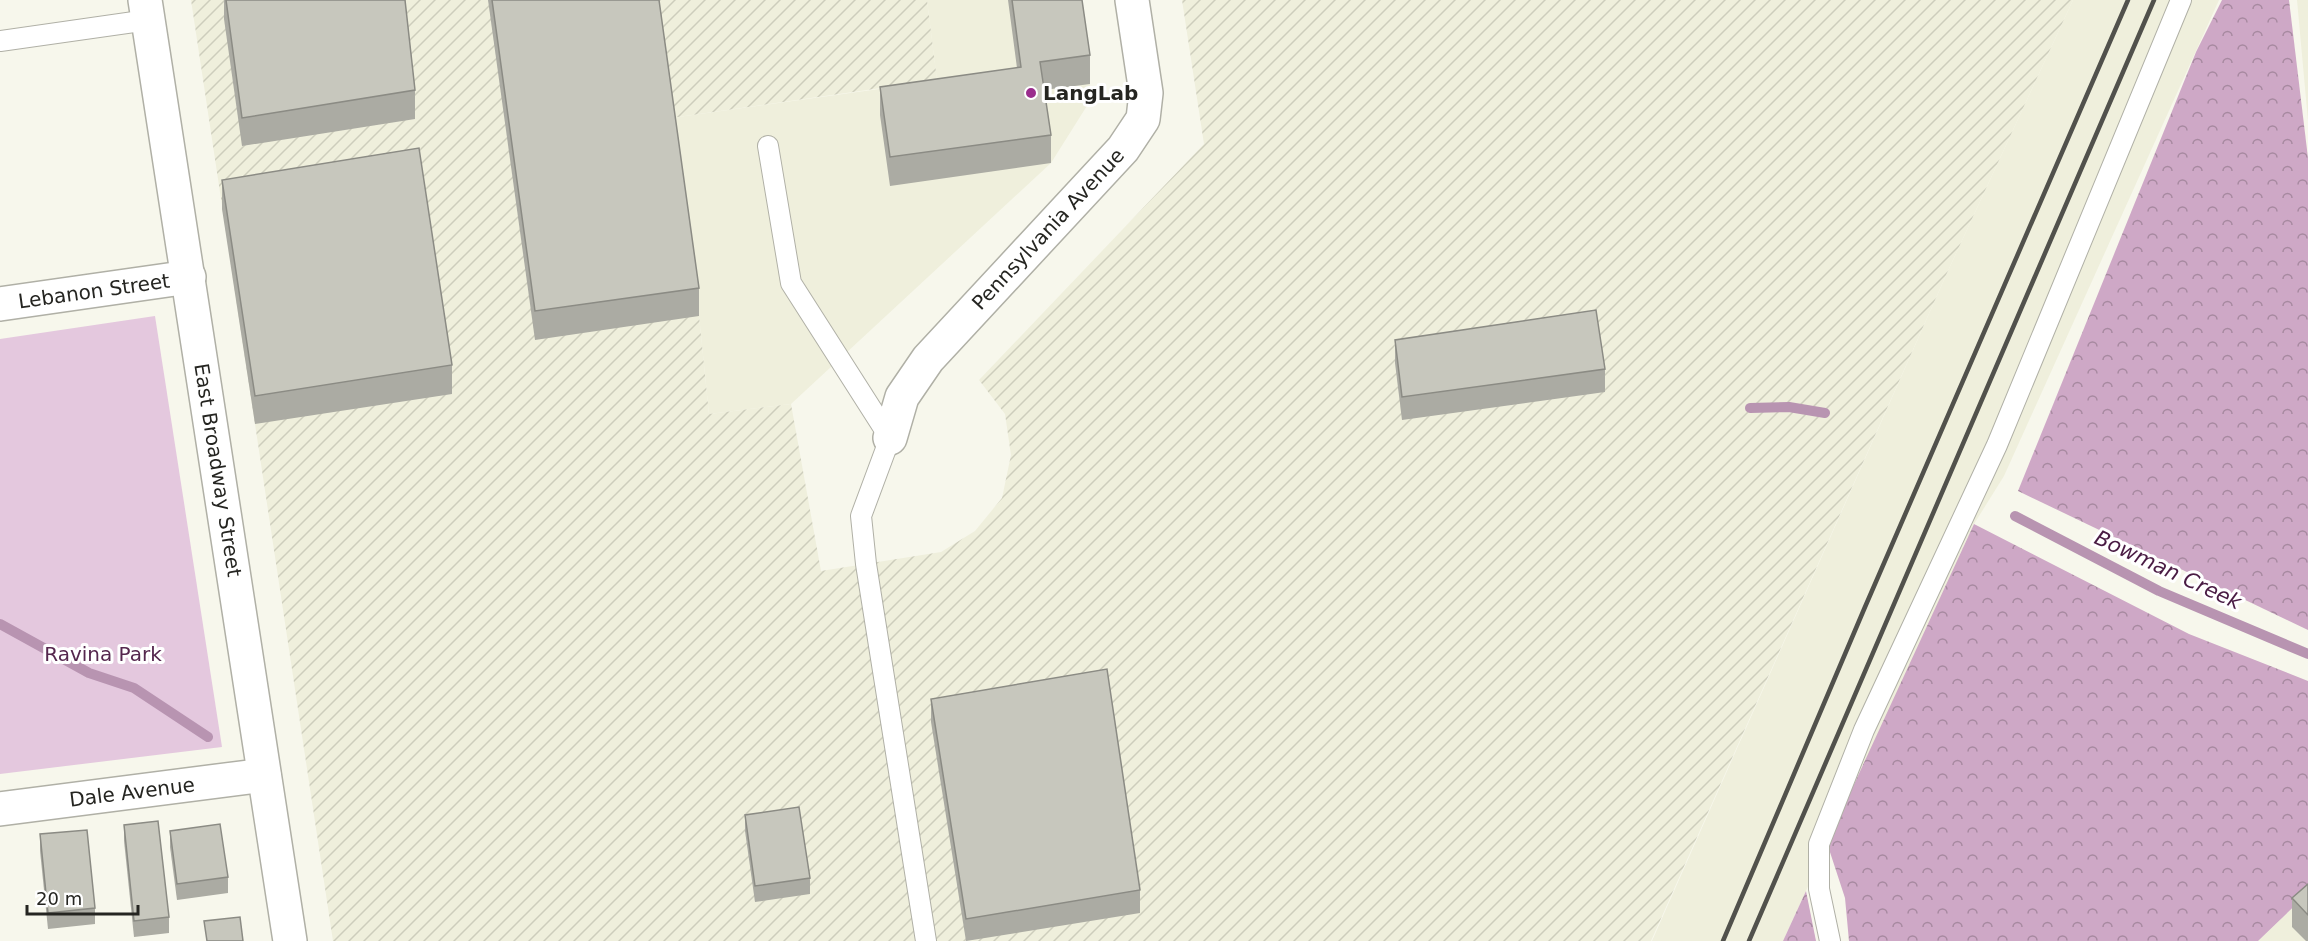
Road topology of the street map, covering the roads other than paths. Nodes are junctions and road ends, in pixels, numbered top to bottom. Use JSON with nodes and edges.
{"nodes":[{"id":1,"x":1131,"y":0,"type":"edge"},
{"id":2,"x":2181,"y":0,"type":"edge"},
{"id":3,"x":147,"y":10,"type":"edge"},
{"id":4,"x":0,"y":41,"type":"edge"},
{"id":5,"x":768,"y":146,"type":"dead end"},
{"id":6,"x":189,"y":277,"type":"junction"},
{"id":7,"x":0,"y":304,"type":"edge"},
{"id":8,"x":890,"y":438,"type":"junction"},
{"id":9,"x":264,"y":775,"type":"junction"},
{"id":10,"x":0,"y":809,"type":"edge"},
{"id":11,"x":290,"y":941,"type":"edge"},
{"id":12,"x":926,"y":941,"type":"edge"},
{"id":13,"x":1830,"y":941,"type":"edge"}],
"edges":[{"from":1,"to":8,"type":"street","name":"Pennsylvania Avenue"},
{"from":2,"to":13,"type":"lane"},
{"from":3,"to":4,"type":"lane"},
{"from":3,"to":6,"type":"street","name":"East Broadway Street"},
{"from":5,"to":8,"type":"lane"},
{"from":6,"to":7,"type":"street","name":"Lebanon Street"},
{"from":6,"to":9,"type":"street","name":"East Broadway Street"},
{"from":8,"to":12,"type":"lane"},
{"from":9,"to":10,"type":"street","name":"Dale Avenue"},
{"from":9,"to":11,"type":"street","name":"East Broadway Street"}]}
